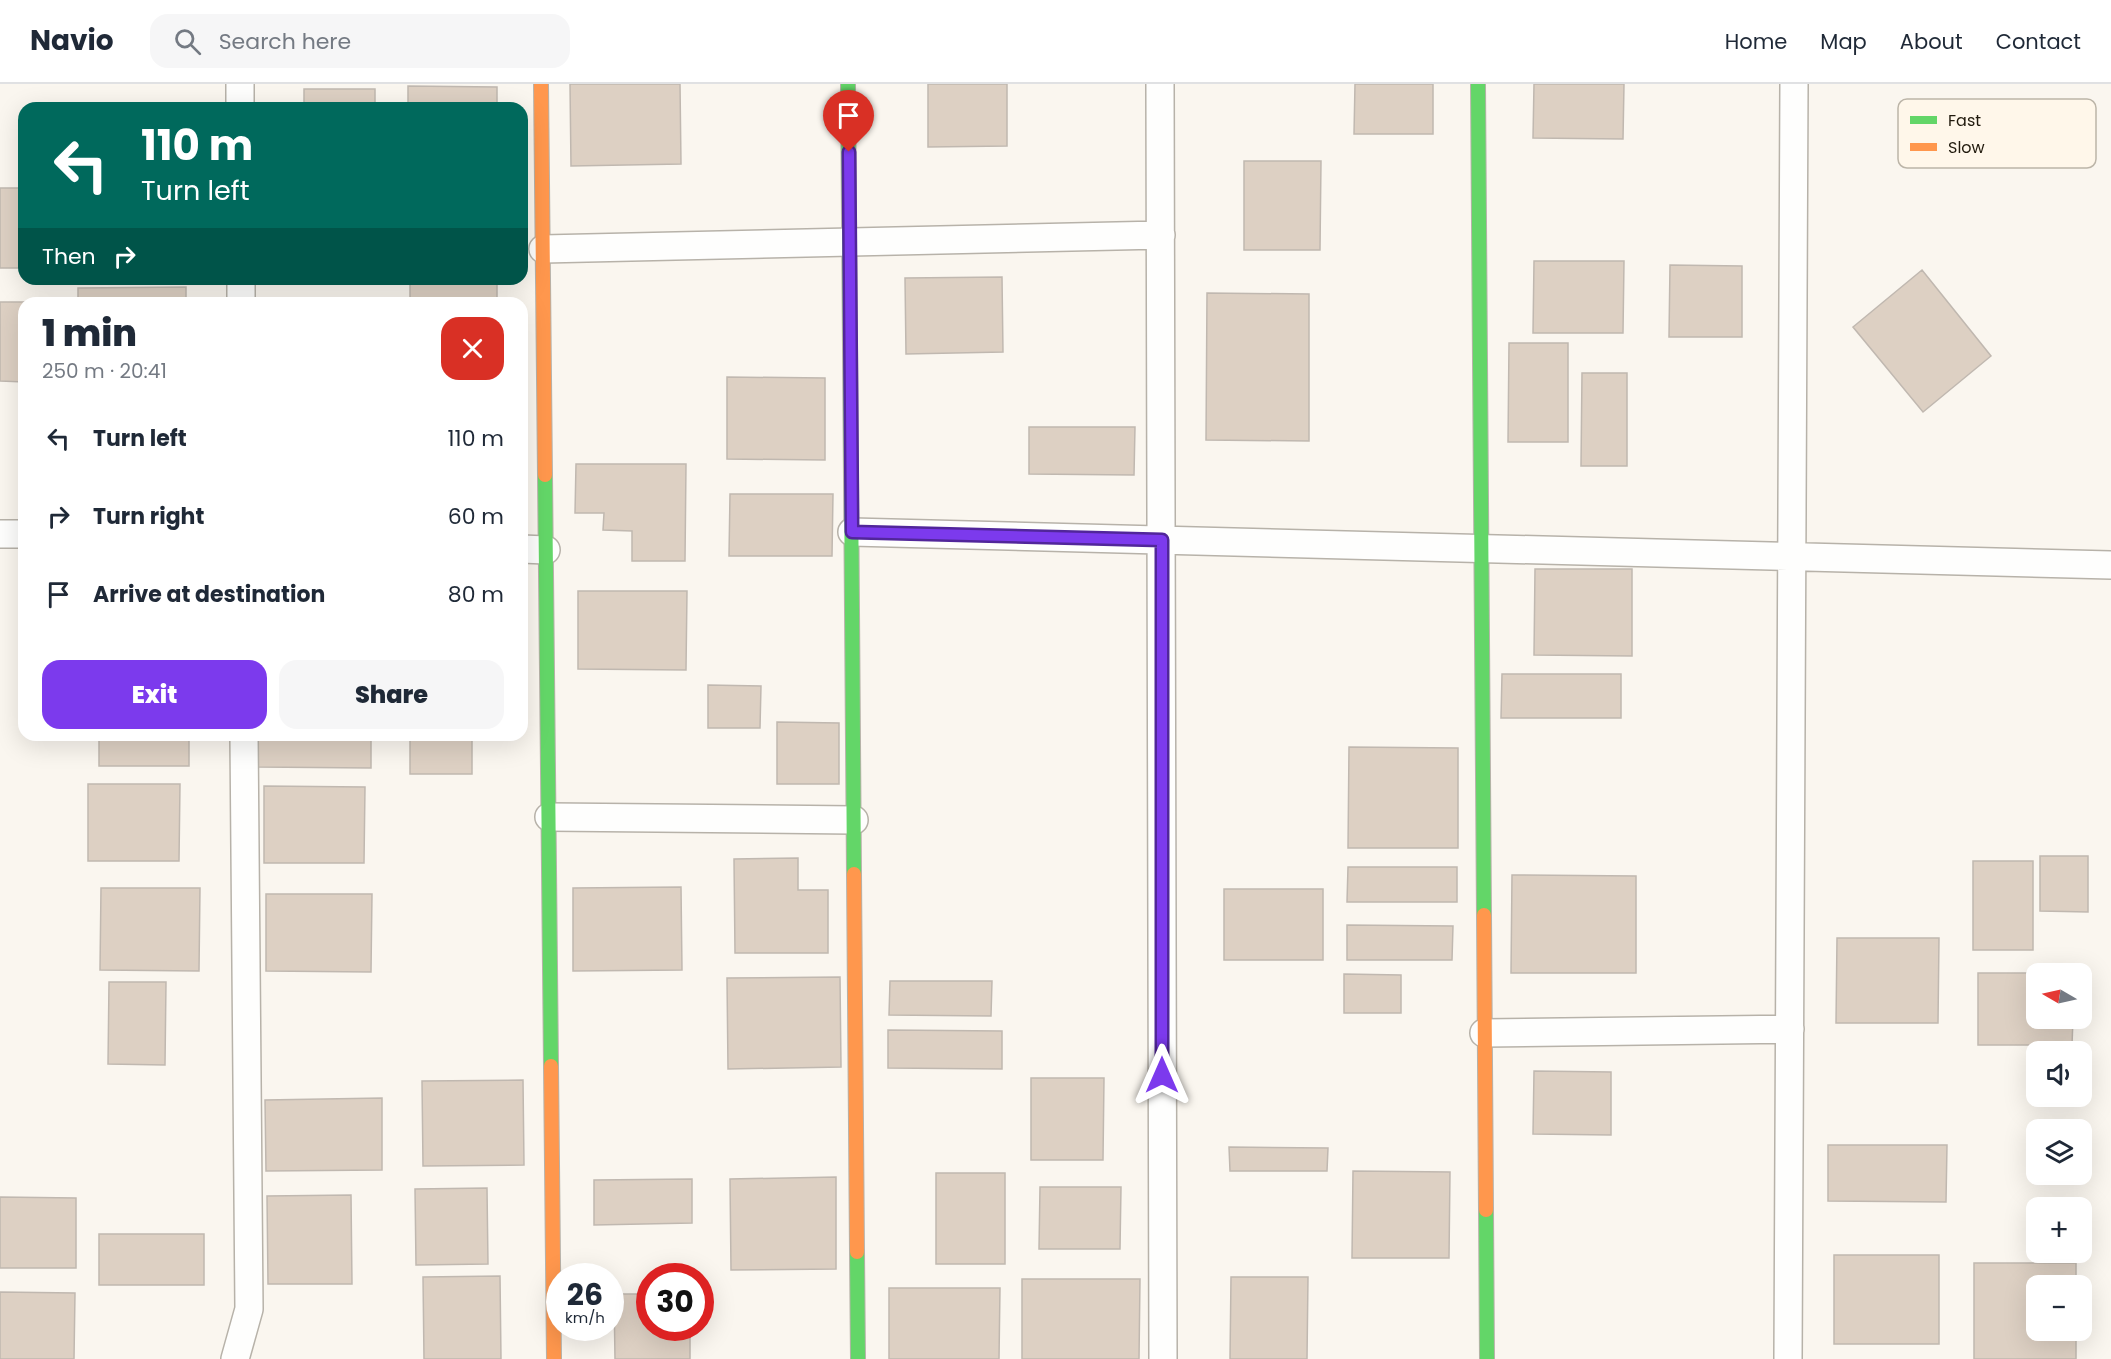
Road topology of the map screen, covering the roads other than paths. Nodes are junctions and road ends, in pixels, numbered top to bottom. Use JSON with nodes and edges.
{"nodes":[{"id":1,"x":240,"y":84,"type":"edge"},
{"id":2,"x":541,"y":84,"type":"edge"},
{"id":3,"x":848,"y":84,"type":"edge"},
{"id":4,"x":1161,"y":84,"type":"edge"},
{"id":5,"x":1478,"y":84,"type":"edge"},
{"id":6,"x":1794,"y":84,"type":"edge"},
{"id":7,"x":240,"y":102,"type":"edge"},
{"id":8,"x":1161,"y":235,"type":"junction"},
{"id":9,"x":850,"y":242,"type":"junction"},
{"id":10,"x":543,"y":249,"type":"junction"},
{"id":11,"x":852,"y":532,"type":"junction"},
{"id":12,"x":0,"y":534,"type":"edge"},
{"id":13,"x":18,"y":534,"type":"edge"},
{"id":14,"x":1162,"y":540,"type":"junction"},
{"id":15,"x":1481,"y":549,"type":"junction"},
{"id":16,"x":534,"y":550,"type":"edge"},
{"id":17,"x":1792,"y":557,"type":"junction"},
{"id":18,"x":2111,"y":565,"type":"edge"},
{"id":19,"x":244,"y":741,"type":"edge"},
{"id":20,"x":549,"y":817,"type":"junction"},
{"id":21,"x":854,"y":819,"type":"junction"},
{"id":22,"x":1790,"y":1029,"type":"junction"},
{"id":23,"x":1484,"y":1033,"type":"junction"},
{"id":24,"x":235,"y":1359,"type":"edge"},
{"id":25,"x":554,"y":1359,"type":"edge"},
{"id":26,"x":858,"y":1359,"type":"edge"},
{"id":27,"x":1163,"y":1359,"type":"edge"},
{"id":28,"x":1486,"y":1359,"type":"edge"},
{"id":29,"x":1788,"y":1359,"type":"edge"}],
"edges":[{"from":1,"to":7,"type":"street"},
{"from":2,"to":10,"type":"street"},
{"from":3,"to":9,"type":"street"},
{"from":4,"to":8,"type":"street"},
{"from":5,"to":15,"type":"street"},
{"from":6,"to":17,"type":"street"},
{"from":8,"to":9,"type":"street"},
{"from":8,"to":14,"type":"street"},
{"from":9,"to":10,"type":"street"},
{"from":9,"to":11,"type":"street"},
{"from":10,"to":16,"type":"street"},
{"from":11,"to":14,"type":"street"},
{"from":11,"to":21,"type":"street"},
{"from":12,"to":13,"type":"street"},
{"from":14,"to":15,"type":"street"},
{"from":14,"to":27,"type":"street"},
{"from":15,"to":17,"type":"street"},
{"from":15,"to":23,"type":"street"},
{"from":16,"to":20,"type":"street"},
{"from":17,"to":18,"type":"street"},
{"from":17,"to":22,"type":"street"},
{"from":19,"to":24,"type":"street"},
{"from":20,"to":21,"type":"street"},
{"from":20,"to":25,"type":"street"},
{"from":21,"to":26,"type":"street"},
{"from":22,"to":23,"type":"street"},
{"from":22,"to":29,"type":"street"},
{"from":23,"to":28,"type":"street"}]}
